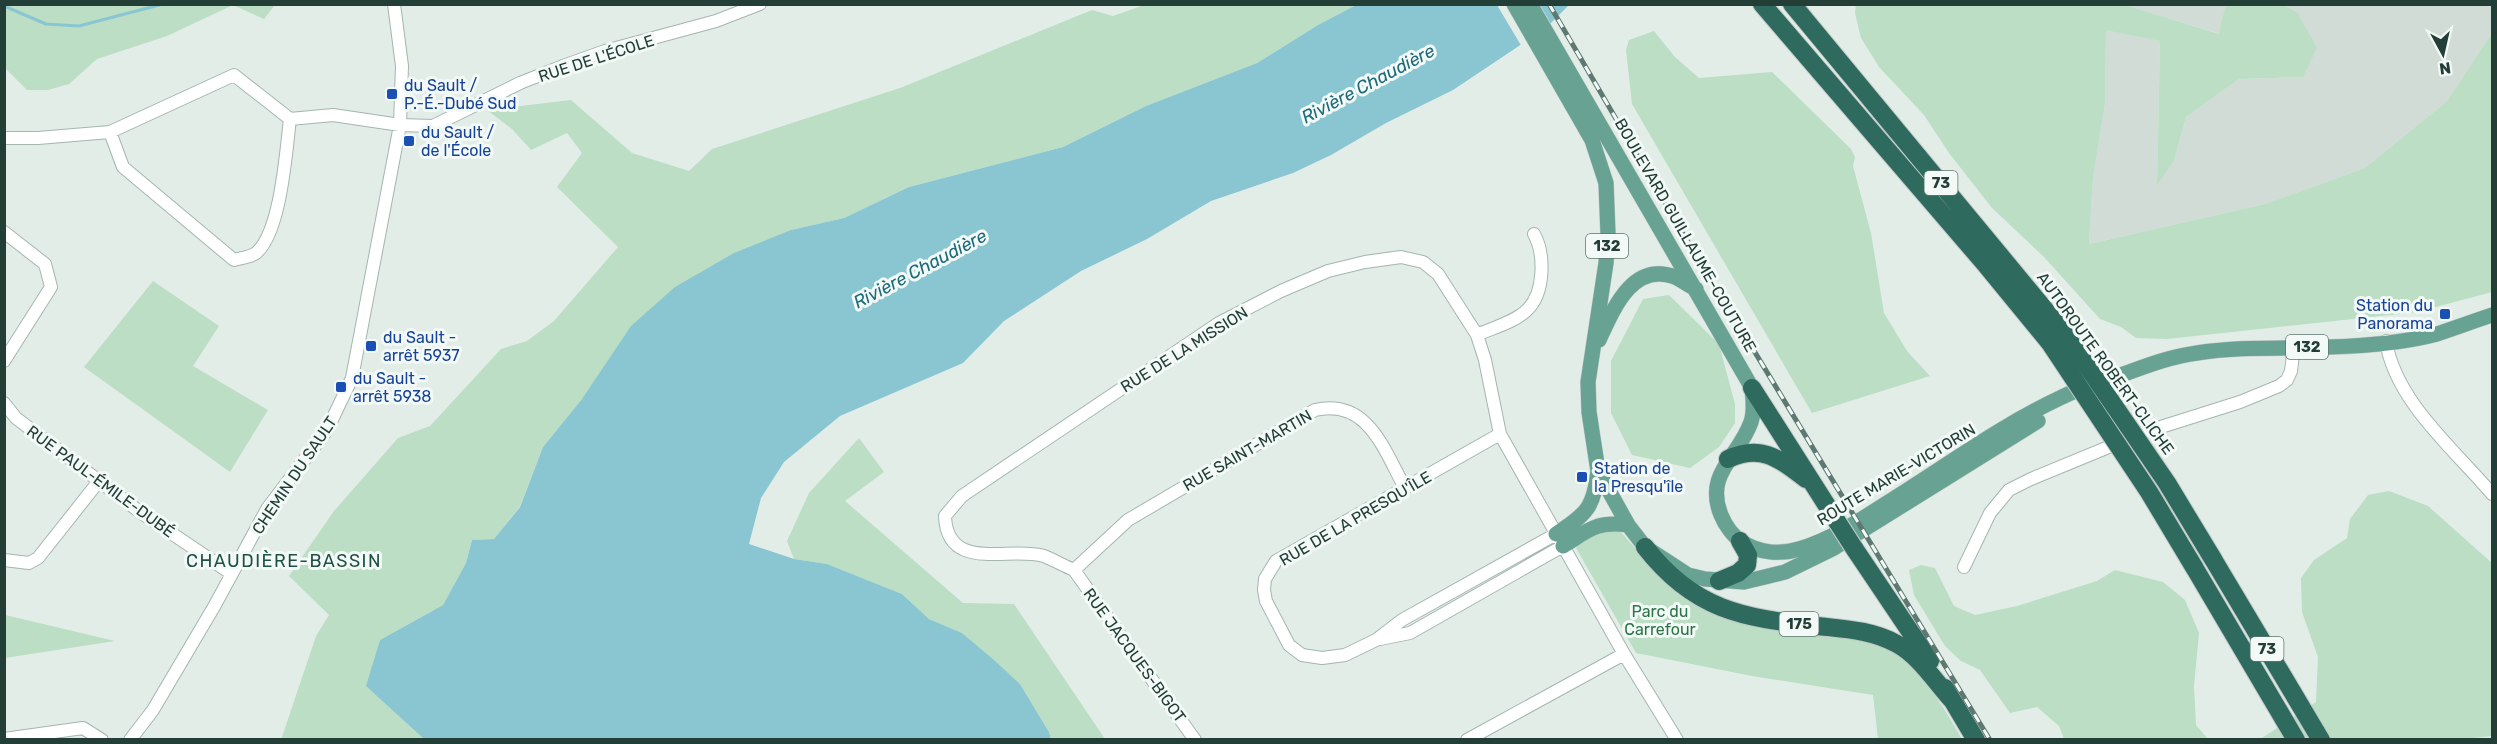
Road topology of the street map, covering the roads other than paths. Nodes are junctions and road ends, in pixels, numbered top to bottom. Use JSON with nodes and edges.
{"nodes":[{"id":1,"x":394,"y":4,"type":"edge"},
{"id":2,"x":760,"y":4,"type":"edge"},
{"id":3,"x":1514,"y":4,"type":"edge"},
{"id":4,"x":1530,"y":4,"type":"edge"},
{"id":5,"x":1762,"y":4,"type":"edge"},
{"id":6,"x":1792,"y":4,"type":"edge"},
{"id":7,"x":290,"y":119,"type":"junction"},
{"id":8,"x":400,"y":125,"type":"junction"},
{"id":9,"x":110,"y":132,"type":"junction"},
{"id":10,"x":1599,"y":137,"type":"junction"},
{"id":11,"x":4,"y":138,"type":"edge"},
{"id":12,"x":4,"y":232,"type":"edge"},
{"id":13,"x":1534,"y":234,"type":"dead end"},
{"id":14,"x":1696,"y":290,"type":"junction"},
{"id":15,"x":2493,"y":315,"type":"edge"},
{"id":16,"x":1477,"y":335,"type":"junction"},
{"id":17,"x":2058,"y":339,"type":"junction"},
{"id":18,"x":2386,"y":342,"type":"junction"},
{"id":19,"x":2294,"y":346,"type":"junction"},
{"id":20,"x":1593,"y":354,"type":"junction"},
{"id":21,"x":4,"y":361,"type":"edge"},
{"id":22,"x":2122,"y":375,"type":"junction"},
{"id":23,"x":1752,"y":388,"type":"junction"},
{"id":24,"x":4,"y":403,"type":"edge"},
{"id":25,"x":1500,"y":434,"type":"junction"},
{"id":26,"x":1728,"y":459,"type":"junction"},
{"id":27,"x":1598,"y":471,"type":"junction"},
{"id":28,"x":99,"y":481,"type":"junction"},
{"id":29,"x":1812,"y":483,"type":"junction"},
{"id":30,"x":1406,"y":488,"type":"junction"},
{"id":31,"x":2493,"y":494,"type":"edge"},
{"id":32,"x":1628,"y":525,"type":"junction"},
{"id":33,"x":1560,"y":540,"type":"junction"},
{"id":34,"x":1740,"y":541,"type":"junction"},
{"id":35,"x":1646,"y":547,"type":"junction"},
{"id":36,"x":4,"y":560,"type":"edge"},
{"id":37,"x":1964,"y":567,"type":"dead end"},
{"id":38,"x":1074,"y":570,"type":"junction"},
{"id":39,"x":232,"y":574,"type":"junction"},
{"id":40,"x":1719,"y":581,"type":"junction"},
{"id":41,"x":1624,"y":654,"type":"junction"},
{"id":42,"x":1951,"y":699,"type":"junction"},
{"id":43,"x":4,"y":739,"type":"edge"},
{"id":44,"x":102,"y":740,"type":"edge"},
{"id":45,"x":130,"y":740,"type":"edge"},
{"id":46,"x":1195,"y":740,"type":"edge"},
{"id":47,"x":1467,"y":740,"type":"edge"},
{"id":48,"x":1677,"y":740,"type":"edge"},
{"id":49,"x":1976,"y":740,"type":"edge"},
{"id":50,"x":2296,"y":740,"type":"edge"},
{"id":51,"x":2321,"y":740,"type":"edge"}],
"edges":[{"from":1,"to":8,"type":"street","name":"CHEMIN DU SAULT"},
{"from":2,"to":8,"type":"street","name":"RUE DE L'ÉCOLE"},
{"from":3,"to":10,"type":"main road","name":"BOULEVARD GUILLAUME-COUTURE","number":"132"},
{"from":4,"to":10,"type":"main road","name":"BOULEVARD GUILLAUME-COUTURE","number":"132"},
{"from":5,"to":17,"type":"highway","name":"AUTOROUTE ROBERT-CLICHE","number":"73"},
{"from":6,"to":17,"type":"highway","name":"AUTOROUTE ROBERT-CLICHE","number":"73"},
{"from":7,"to":8,"type":"street"},
{"from":7,"to":9,"type":"street"},
{"from":7,"to":9,"type":"street"},
{"from":8,"to":39,"type":"street","name":"CHEMIN DU SAULT"},
{"from":9,"to":11,"type":"street"},
{"from":10,"to":14,"type":"main road","name":"BOULEVARD GUILLAUME-COUTURE","number":"132"},
{"from":10,"to":20,"type":"main road","name":"BOULEVARD GUILLAUME-COUTURE","number":"132"},
{"from":12,"to":21,"type":"street"},
{"from":13,"to":16,"type":"street"},
{"from":14,"to":20,"type":"main road"},
{"from":14,"to":23,"type":"main road","name":"BOULEVARD GUILLAUME-COUTURE","number":"132"},
{"from":15,"to":18,"type":"main road","name":"ROUTE MARIE-VICTORIN","number":"132"},
{"from":16,"to":25,"type":"street","name":"RUE DE LA MISSION"},
{"from":16,"to":38,"type":"street","name":"RUE DE LA MISSION"},
{"from":17,"to":50,"type":"highway","name":"AUTOROUTE ROBERT-CLICHE","number":"73","bridge":true},
{"from":17,"to":51,"type":"highway","name":"AUTOROUTE ROBERT-CLICHE","number":"73","bridge":true},
{"from":18,"to":19,"type":"main road","name":"ROUTE MARIE-VICTORIN","number":"132"},
{"from":18,"to":31,"type":"street"},
{"from":19,"to":22,"type":"main road","name":"ROUTE MARIE-VICTORIN","number":"132"},
{"from":19,"to":37,"type":"street"},
{"from":20,"to":27,"type":"main road","name":"BOULEVARD GUILLAUME-COUTURE","number":"132"},
{"from":22,"to":34,"type":"main road","name":"ROUTE MARIE-VICTORIN","number":"132"},
{"from":22,"to":40,"type":"main road","name":"ROUTE MARIE-VICTORIN","number":"132"},
{"from":23,"to":26,"type":"main road"},
{"from":23,"to":29,"type":"highway","name":"BOULEVARD GUILLAUME-COUTURE","number":"175"},
{"from":24,"to":28,"type":"street","name":"RUE PAUL-ÉMILE-DUBÉ"},
{"from":25,"to":30,"type":"street","name":"RUE DE LA PRESQU'ÎLE"},
{"from":25,"to":33,"type":"street","name":"RUE DE LA MISSION"},
{"from":26,"to":29,"type":"highway"},
{"from":26,"to":34,"type":"main road"},
{"from":27,"to":32,"type":"main road","name":"BOULEVARD GUILLAUME-COUTURE","number":"132"},
{"from":27,"to":33,"type":"main road"},
{"from":28,"to":36,"type":"street"},
{"from":28,"to":39,"type":"street","name":"RUE PAUL-ÉMILE-DUBÉ"},
{"from":29,"to":42,"type":"highway","name":"BOULEVARD GUILLAUME-COUTURE","number":"175","bridge":true},
{"from":30,"to":33,"type":"street","name":"RUE DE LA PRESQU'ÎLE"},
{"from":30,"to":38,"type":"street","name":"RUE SAINT-MARTIN"},
{"from":32,"to":33,"type":"main road"},
{"from":32,"to":35,"type":"main road","name":"BOULEVARD GUILLAUME-COUTURE","number":"132"},
{"from":33,"to":41,"type":"street","name":"RUE DE LA MISSION"},
{"from":34,"to":40,"type":"highway"},
{"from":35,"to":40,"type":"main road","name":"ROUTE MARIE-VICTORIN","number":"132"},
{"from":35,"to":42,"type":"highway","name":"BOULEVARD GUILLAUME-COUTURE","number":"175"},
{"from":38,"to":46,"type":"street","name":"RUE JACQUES-BIGOT"},
{"from":39,"to":45,"type":"street","name":"CHEMIN DU SAULT"},
{"from":41,"to":47,"type":"street"},
{"from":41,"to":48,"type":"street","name":"RUE DE LA MISSION"},
{"from":42,"to":49,"type":"highway","name":"BOULEVARD GUILLAUME-COUTURE","number":"175"},
{"from":43,"to":44,"type":"street"}]}
